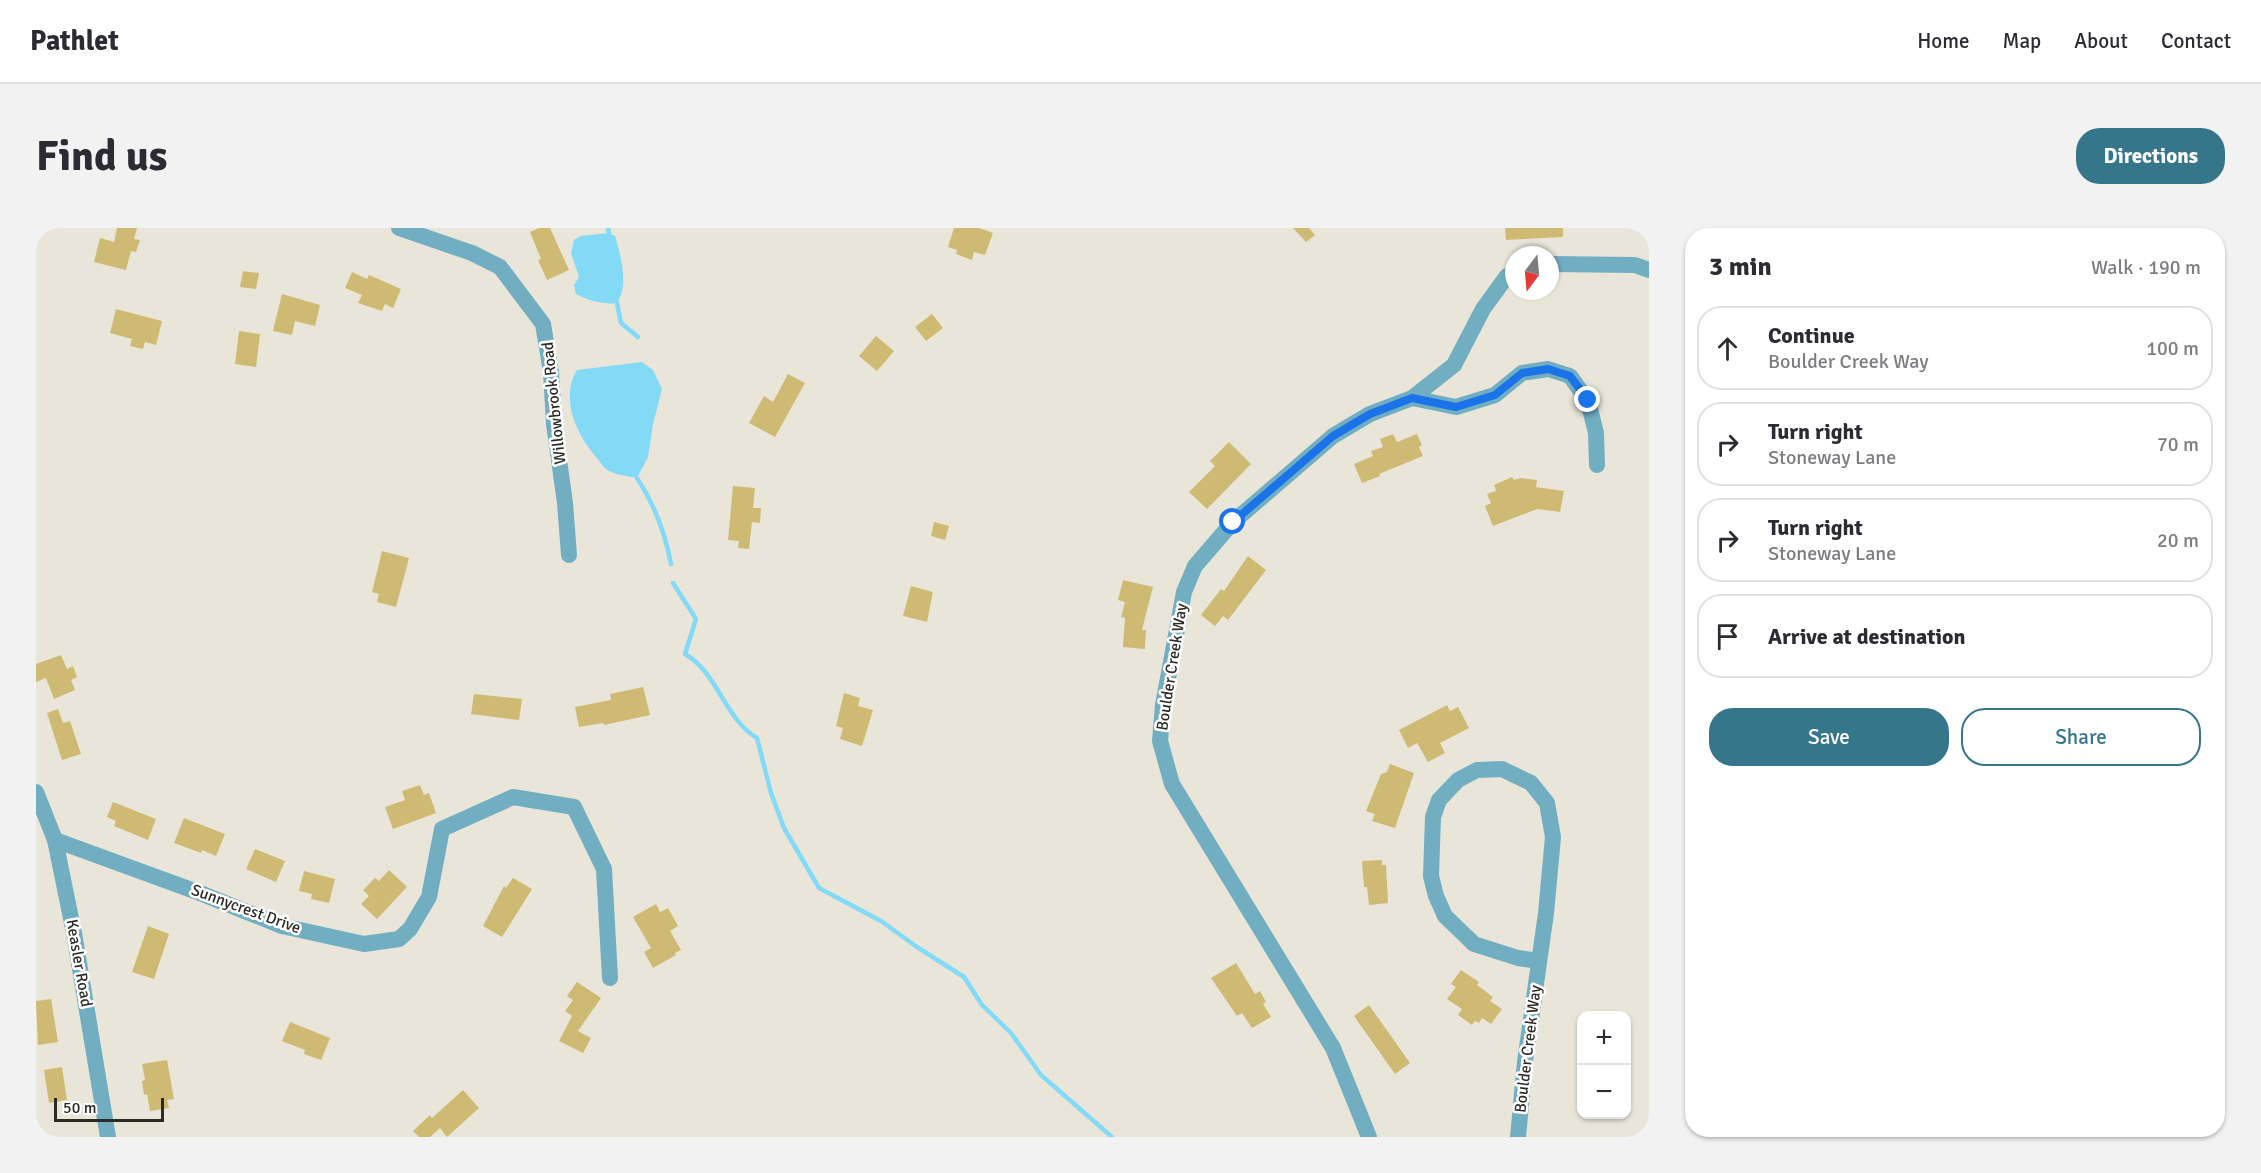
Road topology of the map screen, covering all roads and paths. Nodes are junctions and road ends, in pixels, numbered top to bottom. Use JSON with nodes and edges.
{"nodes":[{"id":1,"x":399,"y":228,"type":"edge"},
{"id":2,"x":1559,"y":264,"type":"edge"},
{"id":3,"x":1649,"y":270,"type":"edge"},
{"id":4,"x":1505,"y":279,"type":"edge"},
{"id":5,"x":1412,"y":398,"type":"junction"},
{"id":6,"x":1596,"y":465,"type":"dead end"},
{"id":7,"x":569,"y":555,"type":"dead end"},
{"id":8,"x":36,"y":792,"type":"edge"},
{"id":9,"x":55,"y":840,"type":"junction"},
{"id":10,"x":1539,"y":961,"type":"junction"},
{"id":11,"x":610,"y":978,"type":"dead end"},
{"id":12,"x":108,"y":1137,"type":"edge"},
{"id":13,"x":1369,"y":1137,"type":"edge"},
{"id":14,"x":1518,"y":1137,"type":"edge"}],
"edges":[{"from":1,"to":7,"type":"street","name":"Willowbrook Road"},
{"from":2,"to":3,"type":"street"},
{"from":4,"to":5,"type":"street","name":"Boulder Creek Way"},
{"from":5,"to":6,"type":"street"},
{"from":5,"to":13,"type":"street","name":"Boulder Creek Way"},
{"from":8,"to":9,"type":"street","name":"Keasler Road"},
{"from":9,"to":11,"type":"street","name":"Sunnycrest Drive"},
{"from":9,"to":12,"type":"street","name":"Keasler Road"},
{"from":10,"to":10,"type":"street","name":"Boulder Creek Way"},
{"from":10,"to":14,"type":"street","name":"Boulder Creek Way"}]}
